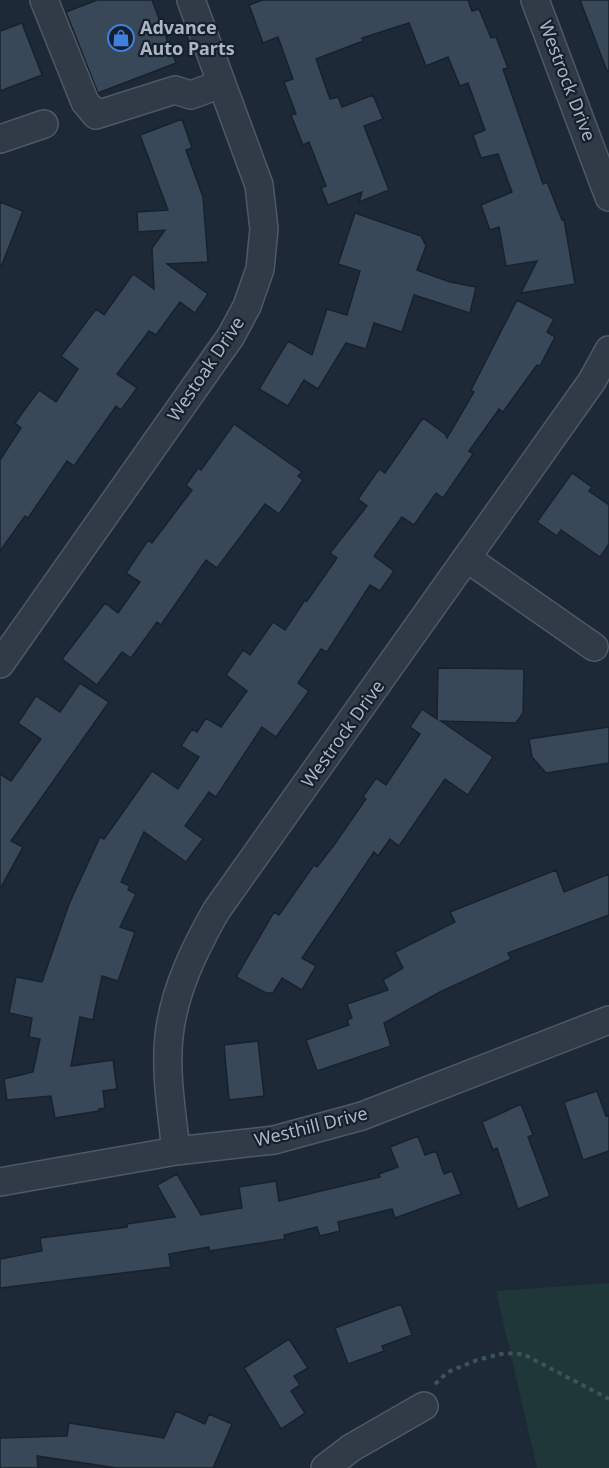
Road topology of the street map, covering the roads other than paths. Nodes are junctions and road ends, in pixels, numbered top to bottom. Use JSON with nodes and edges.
{"nodes":[{"id":1,"x":44,"y":0,"type":"edge"},
{"id":2,"x":191,"y":0,"type":"edge"},
{"id":3,"x":536,"y":0,"type":"edge"},
{"id":4,"x":220,"y":84,"type":"junction"},
{"id":5,"x":44,"y":124,"type":"dead end"},
{"id":6,"x":598,"y":130,"type":"edge"},
{"id":7,"x":0,"y":139,"type":"edge"},
{"id":8,"x":609,"y":197,"type":"edge"},
{"id":9,"x":609,"y":350,"type":"edge"},
{"id":10,"x":468,"y":559,"type":"junction"},
{"id":11,"x":594,"y":647,"type":"dead end"},
{"id":12,"x":0,"y":664,"type":"edge"},
{"id":13,"x":609,"y":1020,"type":"edge"},
{"id":14,"x":176,"y":1151,"type":"junction"},
{"id":15,"x":0,"y":1182,"type":"edge"},
{"id":16,"x":424,"y":1406,"type":"road end"},
{"id":17,"x":325,"y":1468,"type":"edge"}],
"edges":[{"from":1,"to":4,"type":"street"},
{"from":2,"to":4,"type":"street","name":"Westoak Drive"},
{"from":3,"to":6,"type":"street","name":"Westrock Drive"},
{"from":4,"to":12,"type":"street","name":"Westoak Drive"},
{"from":5,"to":7,"type":"street"},
{"from":6,"to":8,"type":"street","name":"Westrock Drive"},
{"from":9,"to":10,"type":"street","name":"Westrock Drive"},
{"from":10,"to":11,"type":"street"},
{"from":10,"to":14,"type":"street","name":"Westrock Drive"},
{"from":13,"to":14,"type":"street","name":"Westhill Drive"},
{"from":14,"to":15,"type":"street","name":"Westhill Drive"},
{"from":16,"to":17,"type":"street"}]}
